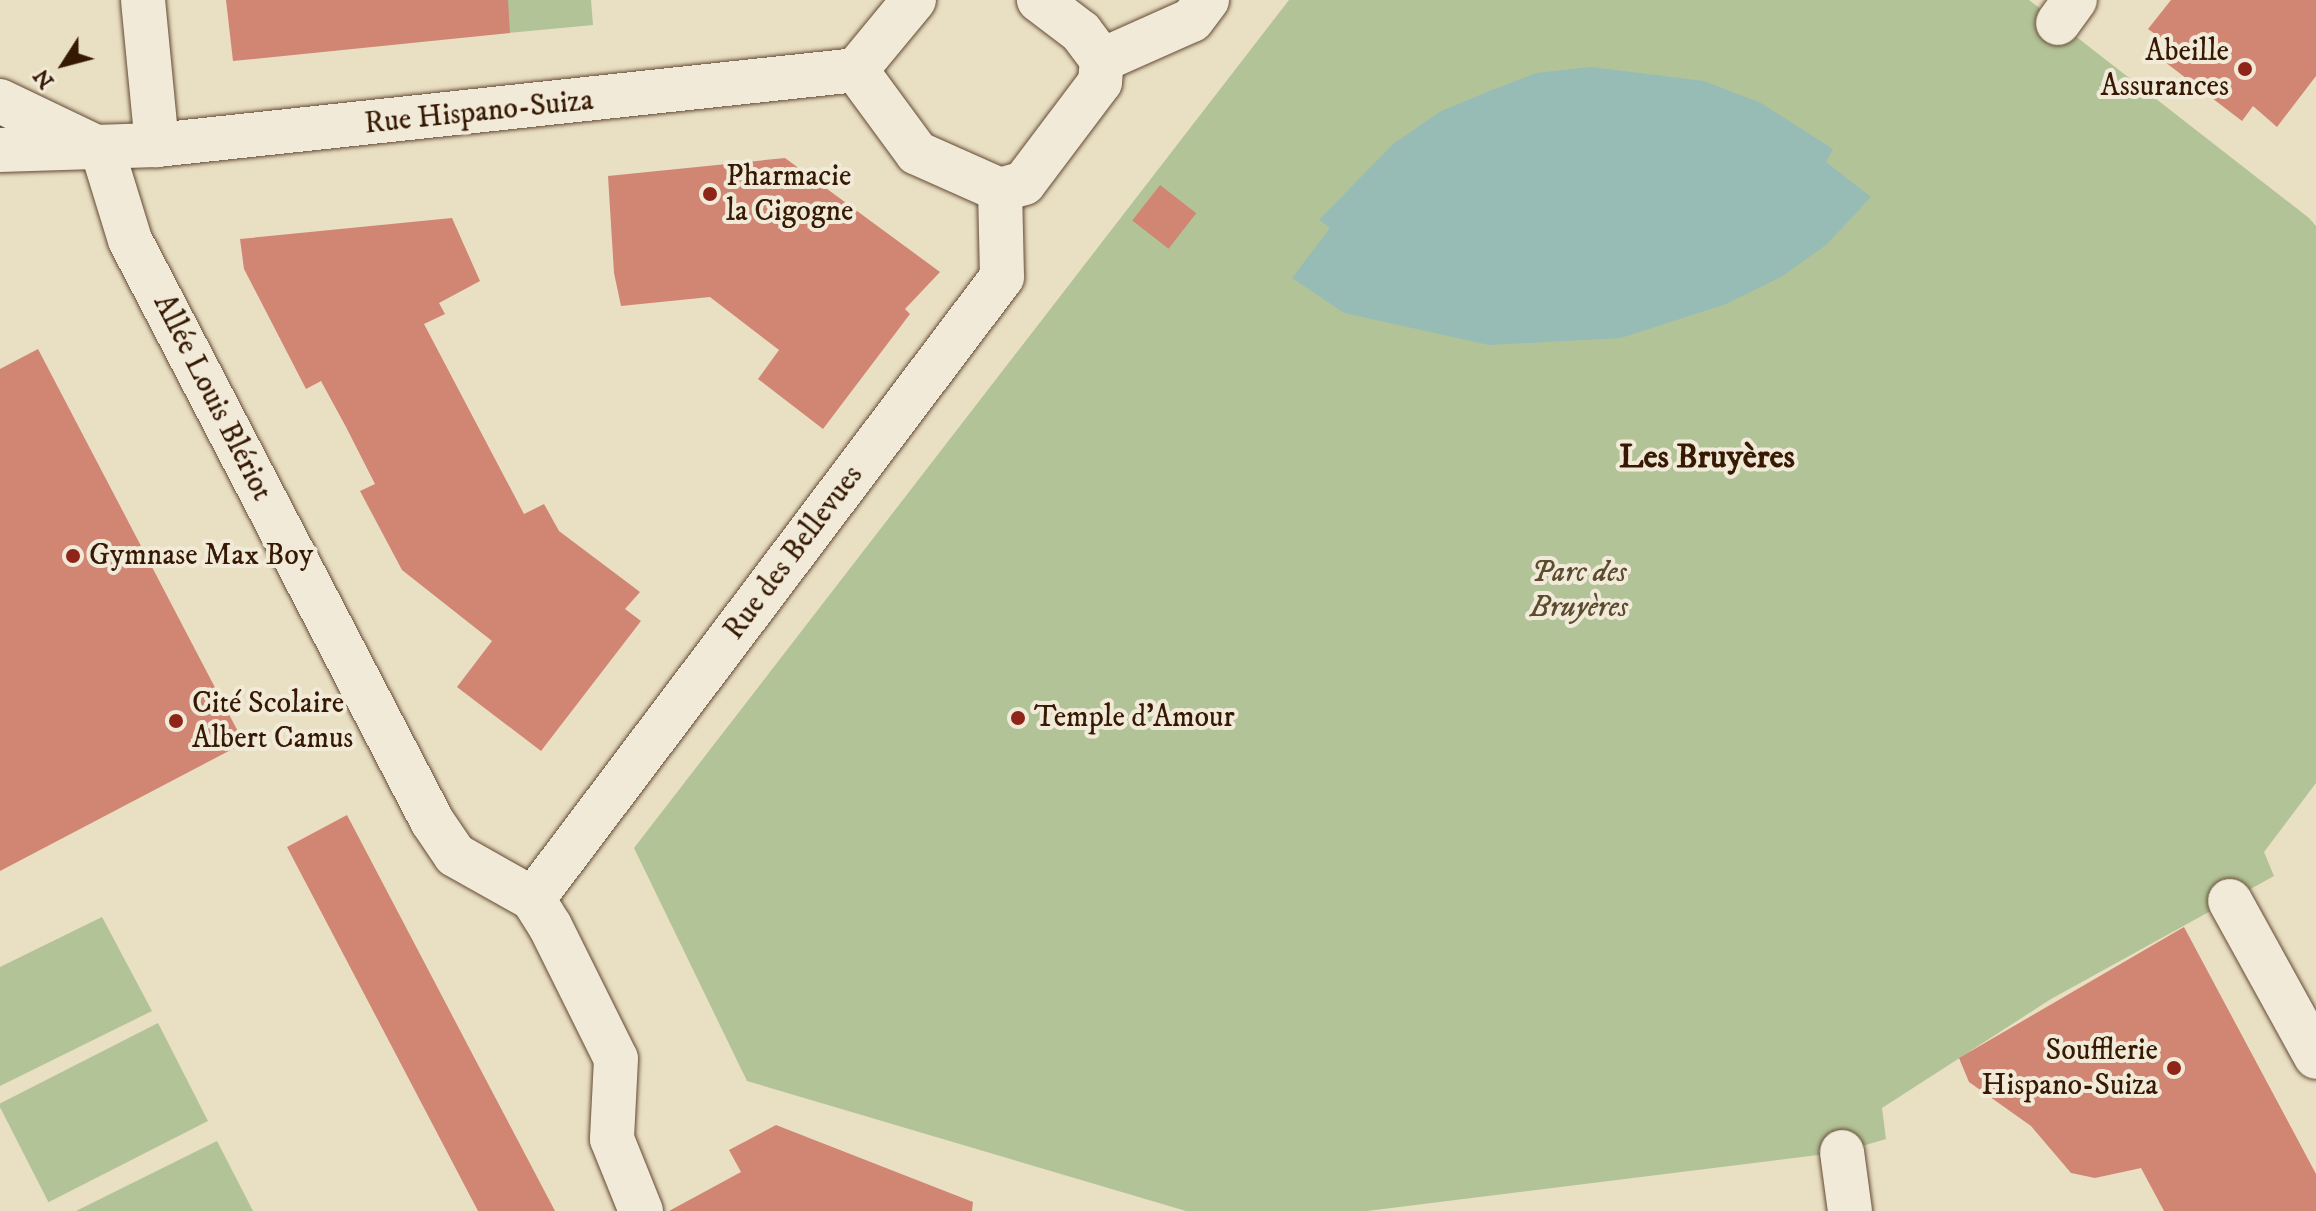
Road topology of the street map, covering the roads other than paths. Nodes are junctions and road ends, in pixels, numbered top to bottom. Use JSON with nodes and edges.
{"nodes":[{"id":1,"x":143,"y":0,"type":"edge"},
{"id":2,"x":914,"y":0,"type":"edge"},
{"id":3,"x":1039,"y":0,"type":"edge"},
{"id":4,"x":1207,"y":0,"type":"edge"},
{"id":5,"x":1102,"y":60,"type":"junction"},
{"id":6,"x":856,"y":70,"type":"junction"},
{"id":7,"x":0,"y":101,"type":"edge"},
{"id":8,"x":157,"y":145,"type":"junction"},
{"id":9,"x":102,"y":149,"type":"junction"},
{"id":10,"x":0,"y":150,"type":"edge"},
{"id":11,"x":1000,"y":190,"type":"junction"},
{"id":12,"x":533,"y":899,"type":"junction"},
{"id":13,"x":2230,"y":901,"type":"dead end"},
{"id":14,"x":2316,"y":1057,"type":"edge"},
{"id":15,"x":1842,"y":1152,"type":"dead end"},
{"id":16,"x":641,"y":1211,"type":"edge"},
{"id":17,"x":1850,"y":1211,"type":"edge"}],
"edges":[{"from":1,"to":8,"type":"street"},
{"from":2,"to":6,"type":"street"},
{"from":3,"to":5,"type":"street"},
{"from":4,"to":5,"type":"street"},
{"from":5,"to":11,"type":"street"},
{"from":6,"to":8,"type":"street","name":"Rue Hispano-Suiza"},
{"from":6,"to":11,"type":"street"},
{"from":7,"to":9,"type":"street","name":"Rue Hispano-Suiza"},
{"from":8,"to":9,"type":"street","name":"Rue Hispano-Suiza"},
{"from":9,"to":10,"type":"street","name":"Rue Hispano-Suiza"},
{"from":9,"to":12,"type":"street","name":"Allée Louis Blériot"},
{"from":11,"to":12,"type":"street","name":"Rue des Bellevues"},
{"from":12,"to":16,"type":"street"},
{"from":13,"to":14,"type":"street"},
{"from":15,"to":17,"type":"street"}]}
